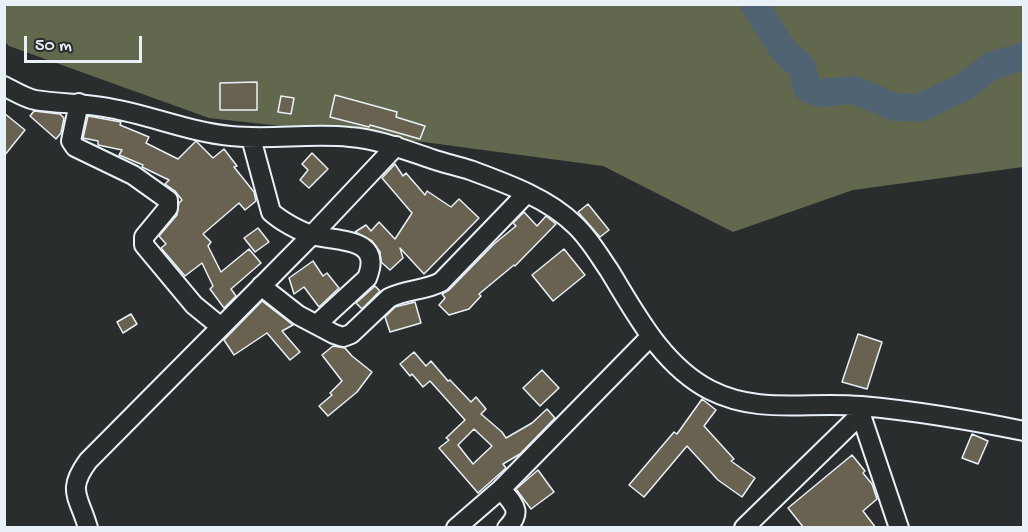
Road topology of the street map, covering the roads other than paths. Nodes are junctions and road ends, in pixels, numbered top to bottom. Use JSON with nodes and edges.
{"nodes":[{"id":1,"x":4,"y":86,"type":"edge"},
{"id":2,"x":79,"y":103,"type":"junction"},
{"id":3,"x":251,"y":138,"type":"junction"},
{"id":4,"x":396,"y":146,"type":"junction"},
{"id":5,"x":526,"y":194,"type":"junction"},
{"id":6,"x":312,"y":235,"type":"junction"},
{"id":7,"x":261,"y":286,"type":"junction"},
{"id":8,"x":317,"y":324,"type":"junction"},
{"id":9,"x":221,"y":327,"type":"junction"},
{"id":10,"x":651,"y":336,"type":"junction"},
{"id":11,"x":860,"y":410,"type":"junction"},
{"id":12,"x":1023,"y":431,"type":"edge"},
{"id":13,"x":501,"y":489,"type":"junction"},
{"id":14,"x":88,"y":528,"type":"edge"},
{"id":15,"x":456,"y":528,"type":"edge"},
{"id":16,"x":507,"y":528,"type":"edge"},
{"id":17,"x":744,"y":528,"type":"edge"},
{"id":18,"x":899,"y":528,"type":"edge"}],
"edges":[{"from":1,"to":2,"type":"street"},
{"from":2,"to":3,"type":"street"},
{"from":2,"to":9,"type":"street"},
{"from":3,"to":4,"type":"street"},
{"from":3,"to":6,"type":"street"},
{"from":4,"to":5,"type":"street"},
{"from":4,"to":6,"type":"street"},
{"from":5,"to":8,"type":"street"},
{"from":5,"to":10,"type":"street"},
{"from":6,"to":7,"type":"street"},
{"from":6,"to":8,"type":"street"},
{"from":7,"to":8,"type":"street"},
{"from":7,"to":9,"type":"street"},
{"from":9,"to":14,"type":"street"},
{"from":10,"to":11,"type":"street"},
{"from":10,"to":13,"type":"street"},
{"from":11,"to":12,"type":"street"},
{"from":11,"to":17,"type":"street"},
{"from":11,"to":18,"type":"street"},
{"from":13,"to":15,"type":"street"},
{"from":13,"to":16,"type":"street"}]}
